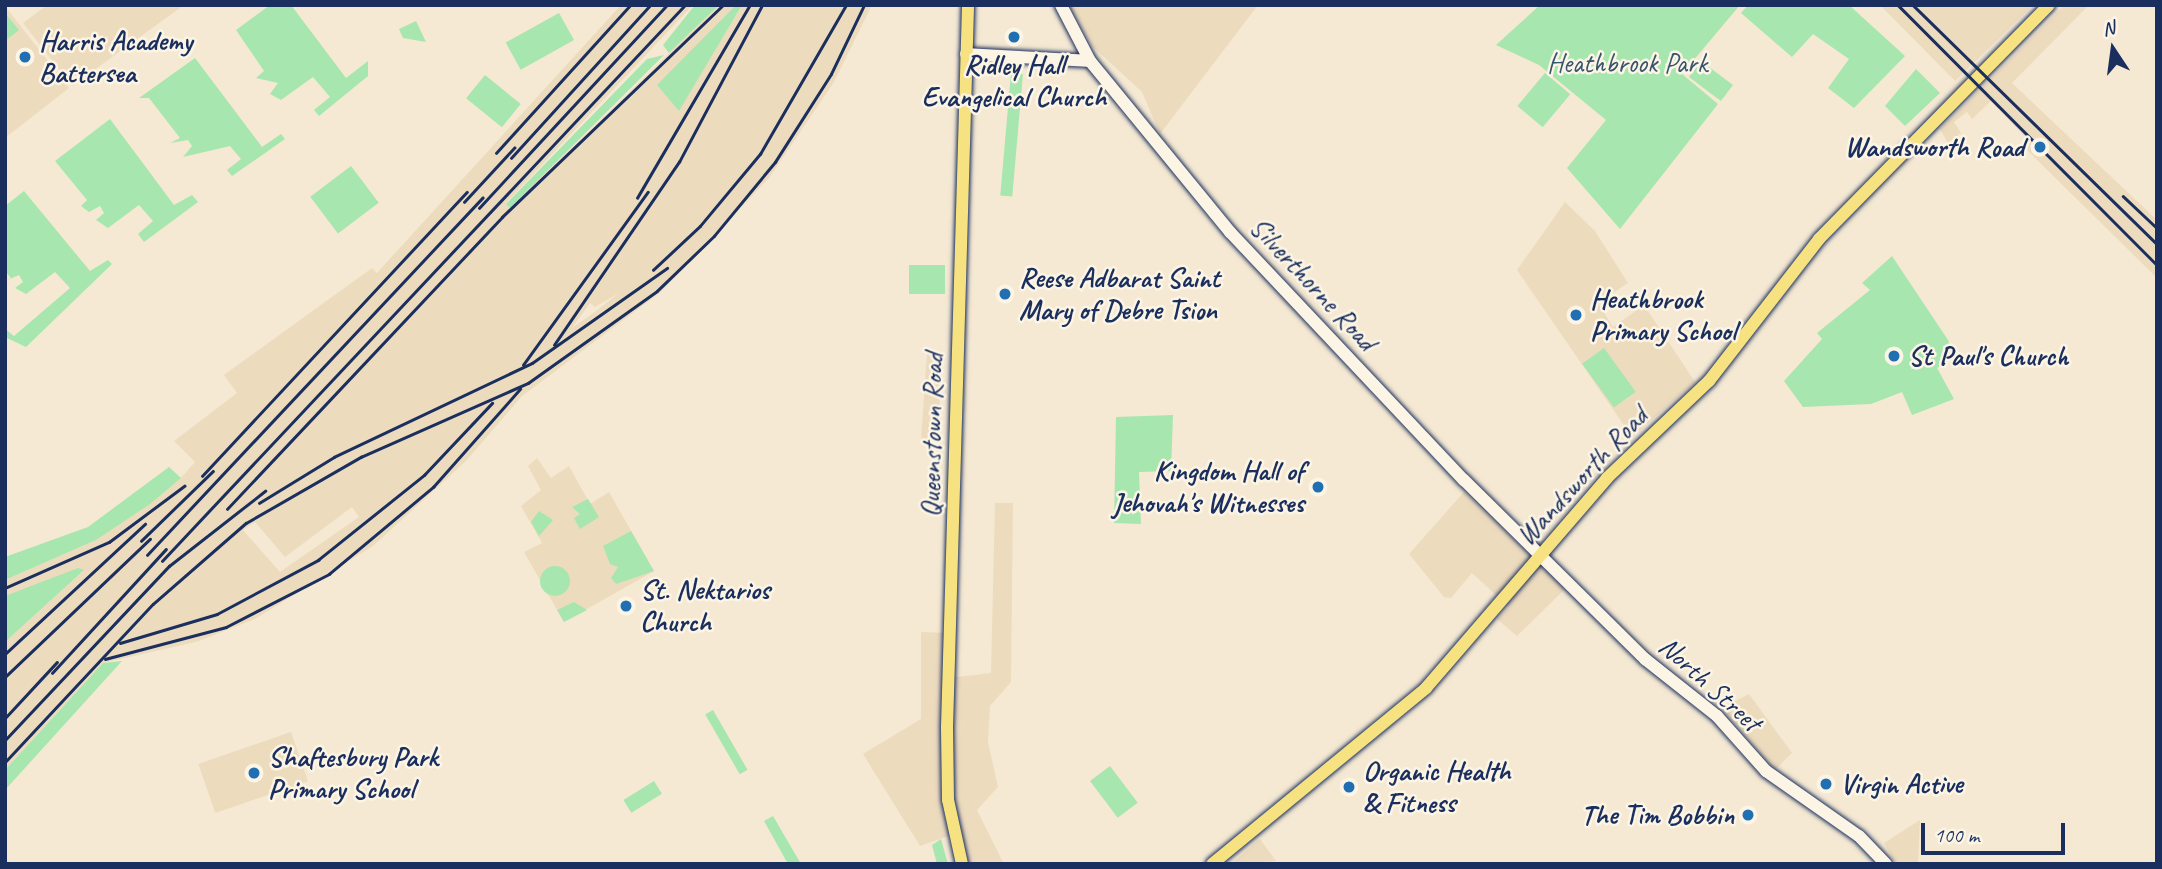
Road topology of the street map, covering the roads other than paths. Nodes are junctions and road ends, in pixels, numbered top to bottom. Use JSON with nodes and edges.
{"nodes":[{"id":1,"x":968,"y":5,"type":"edge"},
{"id":2,"x":1062,"y":5,"type":"edge"},
{"id":3,"x":2049,"y":5,"type":"edge"},
{"id":4,"x":1073,"y":27,"type":"junction"},
{"id":5,"x":966,"y":54,"type":"junction"},
{"id":6,"x":1066,"y":56,"type":"junction"},
{"id":7,"x":1090,"y":61,"type":"junction"},
{"id":8,"x":1543,"y":554,"type":"junction"},
{"id":9,"x":962,"y":864,"type":"edge"},
{"id":10,"x":1212,"y":864,"type":"edge"},
{"id":11,"x":1886,"y":864,"type":"edge"}],
"edges":[{"from":1,"to":5,"type":"main road","name":"Queenstown Road"},
{"from":2,"to":4,"type":"main road","name":"Silverthorne Road"},
{"from":3,"to":8,"type":"main road","name":"Wandsworth Road"},
{"from":4,"to":6,"type":"main road"},
{"from":4,"to":7,"type":"main road","name":"Silverthorne Road"},
{"from":5,"to":6,"type":"main road"},
{"from":5,"to":9,"type":"main road","name":"Queenstown Road"},
{"from":6,"to":7,"type":"main road"},
{"from":7,"to":8,"type":"main road","name":"Silverthorne Road"},
{"from":8,"to":10,"type":"main road","name":"Wandsworth Road"},
{"from":8,"to":11,"type":"main road","name":"North Street"}]}
